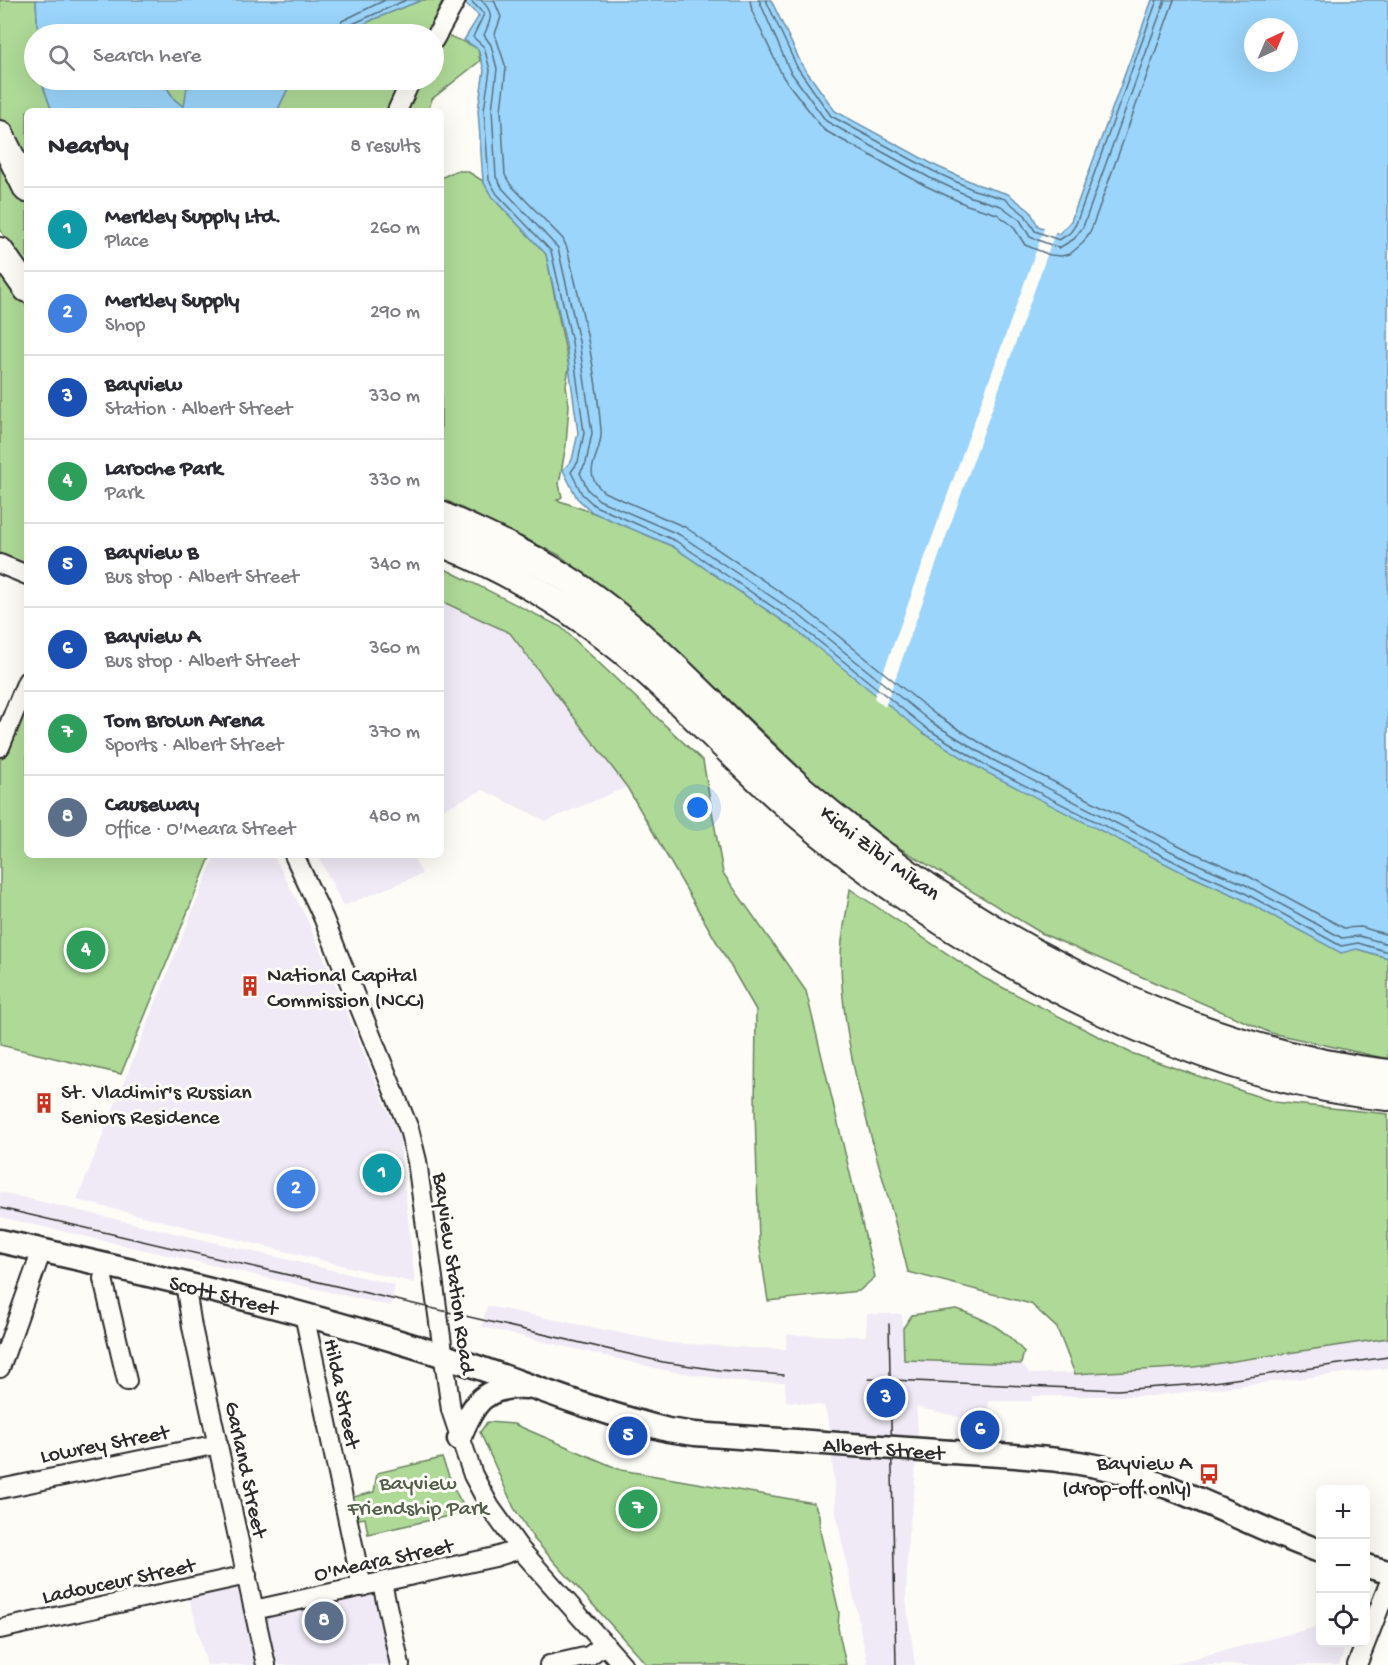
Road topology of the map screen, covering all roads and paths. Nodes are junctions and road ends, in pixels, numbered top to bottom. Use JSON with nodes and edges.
{"nodes":[{"id":1,"x":456,"y":0,"type":"edge"},
{"id":2,"x":442,"y":24,"type":"edge"},
{"id":3,"x":406,"y":90,"type":"edge"},
{"id":4,"x":398,"y":108,"type":"edge"},
{"id":5,"x":0,"y":134,"type":"edge"},
{"id":6,"x":24,"y":183,"type":"edge"},
{"id":7,"x":0,"y":251,"type":"edge"},
{"id":8,"x":24,"y":285,"type":"edge"},
{"id":9,"x":444,"y":515,"type":"edge"},
{"id":10,"x":444,"y":544,"type":"edge"},
{"id":11,"x":0,"y":564,"type":"edge"},
{"id":12,"x":24,"y":574,"type":"edge"},
{"id":13,"x":24,"y":688,"type":"edge"},
{"id":14,"x":0,"y":747,"type":"edge"},
{"id":15,"x":797,"y":800,"type":"junction"},
{"id":16,"x":295,"y":858,"type":"edge"},
{"id":17,"x":875,"y":863,"type":"junction"},
{"id":18,"x":1388,"y":1073,"type":"edge"},
{"id":19,"x":1388,"y":1097,"type":"edge"},
{"id":20,"x":0,"y":1241,"type":"edge"},
{"id":21,"x":42,"y":1250,"type":"junction"},
{"id":22,"x":106,"y":1265,"type":"junction"},
{"id":23,"x":185,"y":1283,"type":"junction"},
{"id":24,"x":304,"y":1314,"type":"junction"},
{"id":25,"x":443,"y":1356,"type":"junction"},
{"id":26,"x":0,"y":1368,"type":"edge"},
{"id":27,"x":127,"y":1381,"type":"dead end"},
{"id":28,"x":537,"y":1388,"type":"junction"},
{"id":29,"x":459,"y":1439,"type":"junction"},
{"id":30,"x":218,"y":1444,"type":"junction"},
{"id":31,"x":0,"y":1489,"type":"edge"},
{"id":32,"x":520,"y":1549,"type":"junction"},
{"id":33,"x":1316,"y":1549,"type":"edge"},
{"id":34,"x":1370,"y":1567,"type":"edge"},
{"id":35,"x":1388,"y":1572,"type":"edge"},
{"id":36,"x":247,"y":1575,"type":"junction"},
{"id":37,"x":382,"y":1583,"type":"junction"},
{"id":38,"x":1388,"y":1586,"type":"edge"},
{"id":39,"x":362,"y":1587,"type":"junction"},
{"id":40,"x":255,"y":1611,"type":"junction"},
{"id":41,"x":0,"y":1629,"type":"edge"},
{"id":42,"x":605,"y":1644,"type":"junction"},
{"id":43,"x":266,"y":1665,"type":"edge"},
{"id":44,"x":400,"y":1665,"type":"edge"},
{"id":45,"x":549,"y":1665,"type":"edge"},
{"id":46,"x":623,"y":1665,"type":"edge"},
{"id":47,"x":1357,"y":1665,"type":"edge"}],
"edges":[{"from":1,"to":2,"type":"street"},
{"from":3,"to":4,"type":"street"},
{"from":5,"to":6,"type":"highway"},
{"from":7,"to":8,"type":"highway"},
{"from":9,"to":15,"type":"highway","name":"Kichi Zībī Mīkan"},
{"from":10,"to":15,"type":"highway","name":"Kichi Zībī Mīkan"},
{"from":11,"to":12,"type":"street"},
{"from":13,"to":14,"type":"street"},
{"from":15,"to":17,"type":"highway","name":"Kichi Zībī Mīkan"},
{"from":16,"to":25,"type":"street","name":"Bayview Station Road"},
{"from":17,"to":18,"type":"highway","name":"Kichi Zībī Mīkan"},
{"from":17,"to":19,"type":"highway","name":"Kichi Zībī Mīkan"},
{"from":20,"to":21,"type":"main road","name":"Scott Street"},
{"from":21,"to":22,"type":"main road","name":"Scott Street"},
{"from":21,"to":26,"type":"street"},
{"from":22,"to":23,"type":"main road","name":"Scott Street"},
{"from":22,"to":27,"type":"street"},
{"from":23,"to":24,"type":"main road","name":"Scott Street"},
{"from":23,"to":30,"type":"street","name":"Garland Street"},
{"from":24,"to":25,"type":"main road","name":"Scott Street"},
{"from":24,"to":39,"type":"street","name":"Hilda Street"},
{"from":25,"to":28,"type":"main road","name":"Albert Street"},
{"from":25,"to":29,"type":"street","name":"Bayview Station Road"},
{"from":28,"to":29,"type":"main road"},
{"from":28,"to":33,"type":"main road","name":"Albert Street","bridge":true},
{"from":29,"to":32,"type":"street","name":"Bayview Station Road"},
{"from":30,"to":31,"type":"street","name":"Lowrey Street"},
{"from":30,"to":36,"type":"street","name":"Garland Street"},
{"from":32,"to":37,"type":"street","name":"O'Meara Street"},
{"from":32,"to":42,"type":"street","name":"Bayview Station Road"},
{"from":34,"to":35,"type":"main road"},
{"from":36,"to":40,"type":"street","name":"Garland Street"},
{"from":36,"to":41,"type":"street","name":"Ladouceur Street"},
{"from":37,"to":39,"type":"street","name":"O'Meara Street"},
{"from":37,"to":44,"type":"street"},
{"from":38,"to":47,"type":"street"},
{"from":39,"to":40,"type":"street","name":"O'Meara Street"},
{"from":40,"to":43,"type":"street","name":"Garland Street"},
{"from":42,"to":45,"type":"street"},
{"from":42,"to":46,"type":"street","name":"Bayview Station Road"}]}
